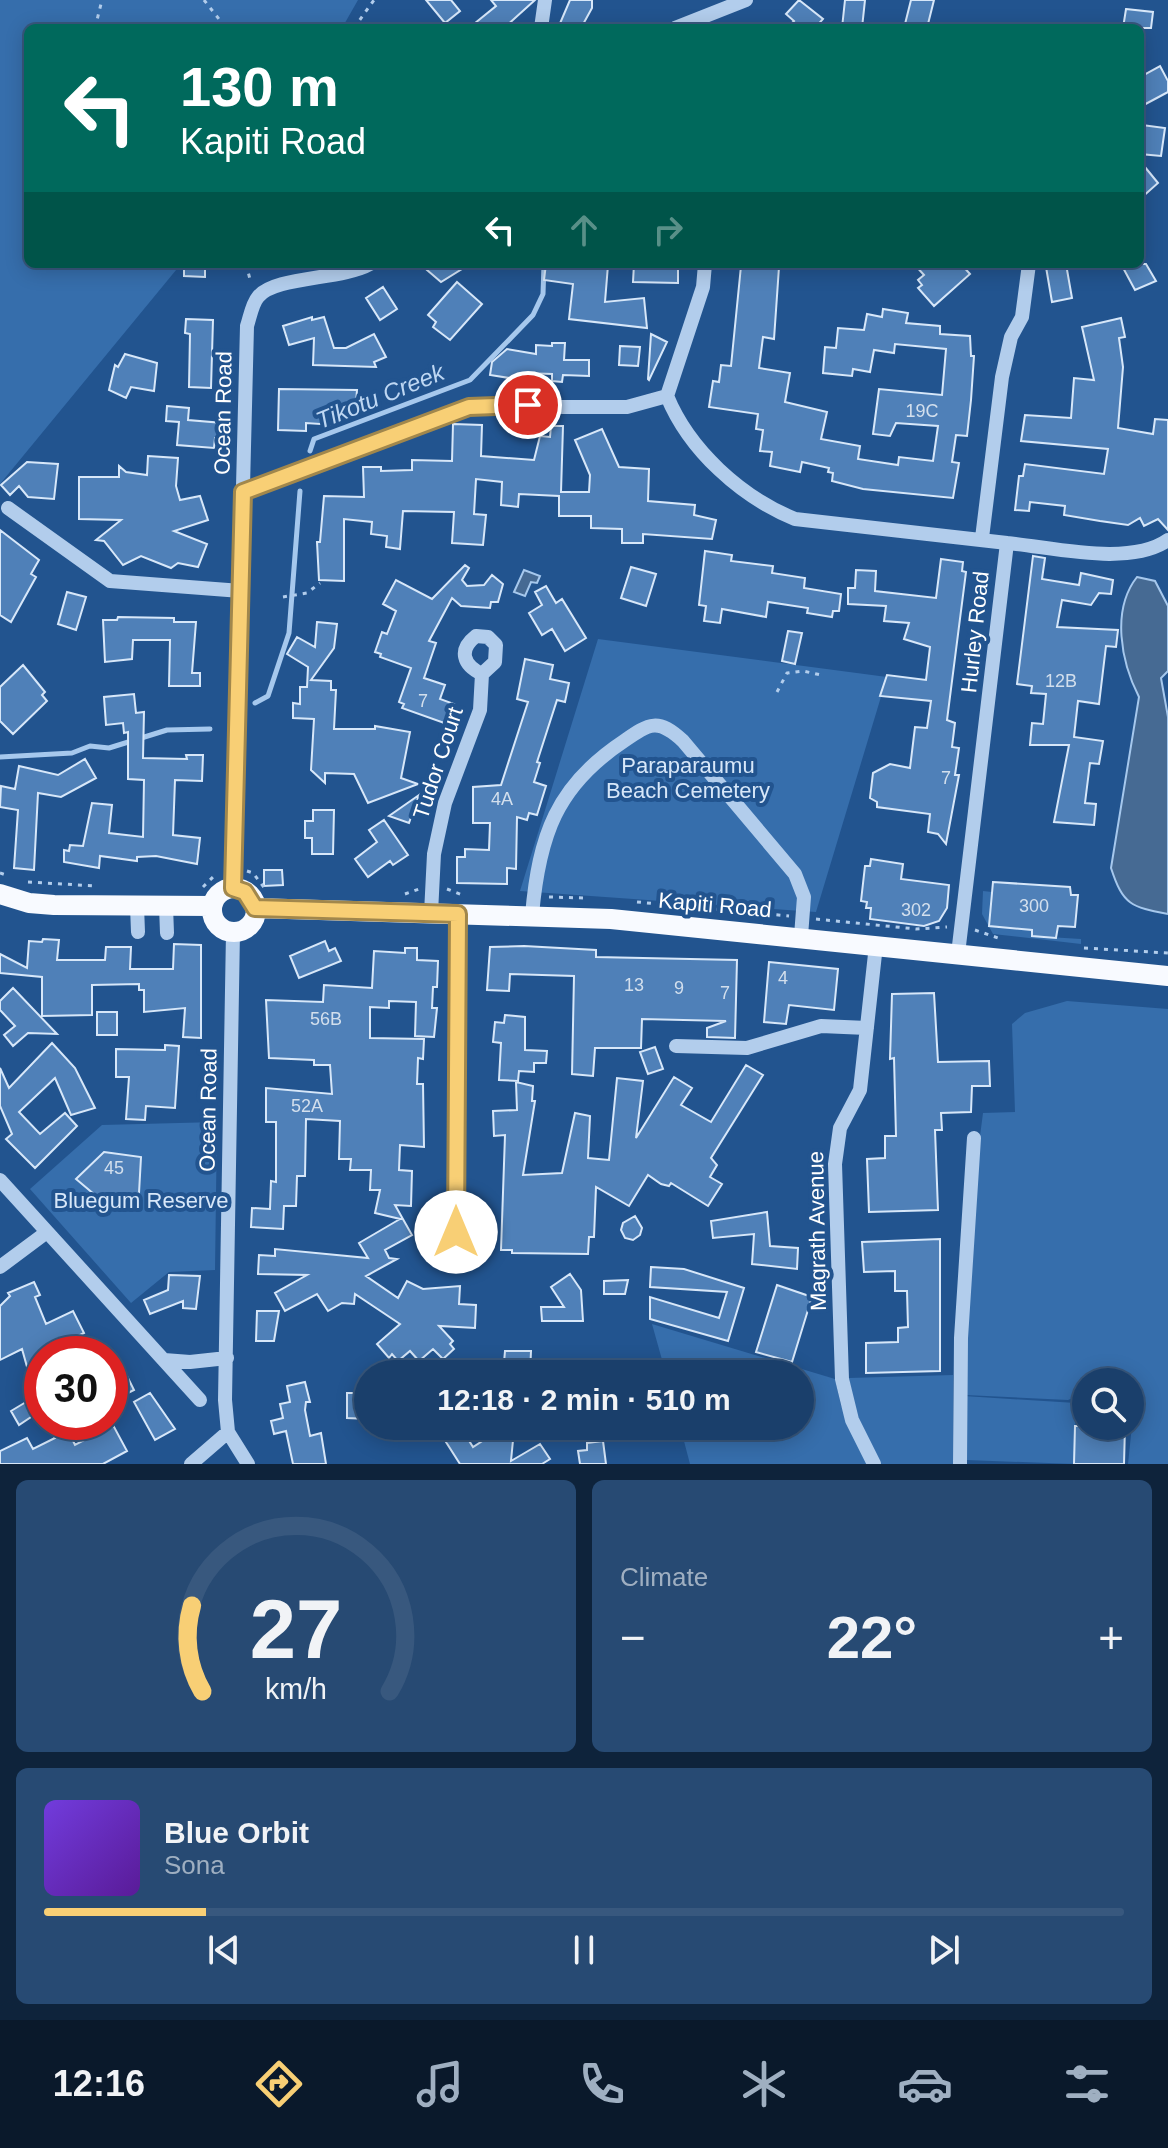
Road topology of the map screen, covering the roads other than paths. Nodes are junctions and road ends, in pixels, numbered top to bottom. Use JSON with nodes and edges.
{"nodes":[{"id":1,"x":545,"y":0,"type":"edge"},
{"id":2,"x":746,"y":0,"type":"edge"},
{"id":3,"x":708,"y":22,"type":"edge"},
{"id":4,"x":542,"y":24,"type":"edge"},
{"id":5,"x":362,"y":268,"type":"edge"},
{"id":6,"x":705,"y":268,"type":"edge"},
{"id":7,"x":1028,"y":268,"type":"edge"},
{"id":8,"x":667,"y":396,"type":"junction"},
{"id":9,"x":243,"y":492,"type":"junction"},
{"id":10,"x":8,"y":508,"type":"dead end"},
{"id":11,"x":982,"y":538,"type":"junction"},
{"id":12,"x":1168,"y":540,"type":"edge"},
{"id":13,"x":1007,"y":543,"type":"junction"},
{"id":14,"x":241,"y":591,"type":"junction"},
{"id":15,"x":482,"y":674,"type":"dead end"},
{"id":16,"x":973,"y":700,"type":"dead end"},
{"id":17,"x":989,"y":703,"type":"junction"},
{"id":18,"x":227,"y":879,"type":"junction"},
{"id":19,"x":5,"y":892,"type":"edge"},
{"id":20,"x":137,"y":906,"type":"junction"},
{"id":21,"x":166,"y":906,"type":"junction"},
{"id":22,"x":212,"y":906,"type":"junction"},
{"id":23,"x":255,"y":908,"type":"junction"},
{"id":24,"x":431,"y":913,"type":"junction"},
{"id":25,"x":458,"y":914,"type":"junction"},
{"id":26,"x":532,"y":915,"type":"junction"},
{"id":27,"x":138,"y":932,"type":"dead end"},
{"id":28,"x":233,"y":932,"type":"junction"},
{"id":29,"x":167,"y":933,"type":"dead end"},
{"id":30,"x":801,"y":936,"type":"junction"},
{"id":31,"x":876,"y":945,"type":"junction"},
{"id":32,"x":958,"y":954,"type":"junction"},
{"id":33,"x":1168,"y":976,"type":"edge"},
{"id":34,"x":867,"y":1028,"type":"junction"},
{"id":35,"x":676,"y":1046,"type":"dead end"},
{"id":36,"x":974,"y":1138,"type":"dead end"},
{"id":37,"x":0,"y":1180,"type":"edge"},
{"id":38,"x":47,"y":1232,"type":"junction"},
{"id":39,"x":456,"y":1232,"type":"dead end"},
{"id":40,"x":229,"y":1247,"type":"junction"},
{"id":41,"x":244,"y":1248,"type":"dead end"},
{"id":42,"x":0,"y":1267,"type":"edge"},
{"id":43,"x":227,"y":1358,"type":"junction"},
{"id":44,"x":164,"y":1360,"type":"junction"},
{"id":45,"x":200,"y":1400,"type":"dead end"},
{"id":46,"x":228,"y":1432,"type":"junction"},
{"id":47,"x":191,"y":1464,"type":"edge"},
{"id":48,"x":248,"y":1464,"type":"edge"},
{"id":49,"x":874,"y":1464,"type":"edge"},
{"id":50,"x":960,"y":1464,"type":"edge"}],
"edges":[{"from":1,"to":4,"type":"street"},
{"from":2,"to":3,"type":"street"},
{"from":5,"to":9,"type":"street","name":"Ocean Road"},
{"from":6,"to":8,"type":"street"},
{"from":7,"to":11,"type":"street","name":"Hurley Road"},
{"from":8,"to":9,"type":"street"},
{"from":8,"to":11,"type":"street"},
{"from":9,"to":14,"type":"street","name":"Ocean Road"},
{"from":10,"to":14,"type":"street"},
{"from":11,"to":13,"type":"street","name":"Hurley Road"},
{"from":12,"to":13,"type":"street"},
{"from":13,"to":17,"type":"street","name":"Hurley Road"},
{"from":14,"to":18,"type":"street","name":"Ocean Road"},
{"from":15,"to":24,"type":"street","name":"Tudor Court"},
{"from":16,"to":17,"type":"street"},
{"from":17,"to":32,"type":"street","name":"Hurley Road"},
{"from":18,"to":22,"type":"main road"},
{"from":18,"to":23,"type":"main road"},
{"from":19,"to":20,"type":"main road"},
{"from":20,"to":21,"type":"main road"},
{"from":20,"to":27,"type":"street"},
{"from":21,"to":22,"type":"main road"},
{"from":21,"to":29,"type":"street"},
{"from":22,"to":28,"type":"main road"},
{"from":23,"to":24,"type":"main road","name":"Kapiti Road"},
{"from":23,"to":28,"type":"main road"},
{"from":24,"to":25,"type":"main road","name":"Kapiti Road"},
{"from":25,"to":26,"type":"main road","name":"Kapiti Road"},
{"from":25,"to":39,"type":"street"},
{"from":26,"to":30,"type":"main road","name":"Kapiti Road"},
{"from":26,"to":30,"type":"street"},
{"from":28,"to":40,"type":"street","name":"Ocean Road"},
{"from":30,"to":31,"type":"main road","name":"Kapiti Road"},
{"from":31,"to":32,"type":"main road","name":"Kapiti Road"},
{"from":31,"to":34,"type":"street","name":"Magrath Avenue"},
{"from":32,"to":33,"type":"main road","name":"Kapiti Road"},
{"from":34,"to":35,"type":"street"},
{"from":34,"to":49,"type":"street","name":"Magrath Avenue"},
{"from":36,"to":50,"type":"street"},
{"from":37,"to":38,"type":"street"},
{"from":38,"to":42,"type":"street"},
{"from":38,"to":44,"type":"street"},
{"from":40,"to":41,"type":"street"},
{"from":40,"to":43,"type":"street","name":"Ocean Road"},
{"from":43,"to":44,"type":"street"},
{"from":43,"to":46,"type":"street","name":"Ocean Road"},
{"from":44,"to":45,"type":"street"},
{"from":46,"to":47,"type":"street"},
{"from":46,"to":48,"type":"street"}]}
